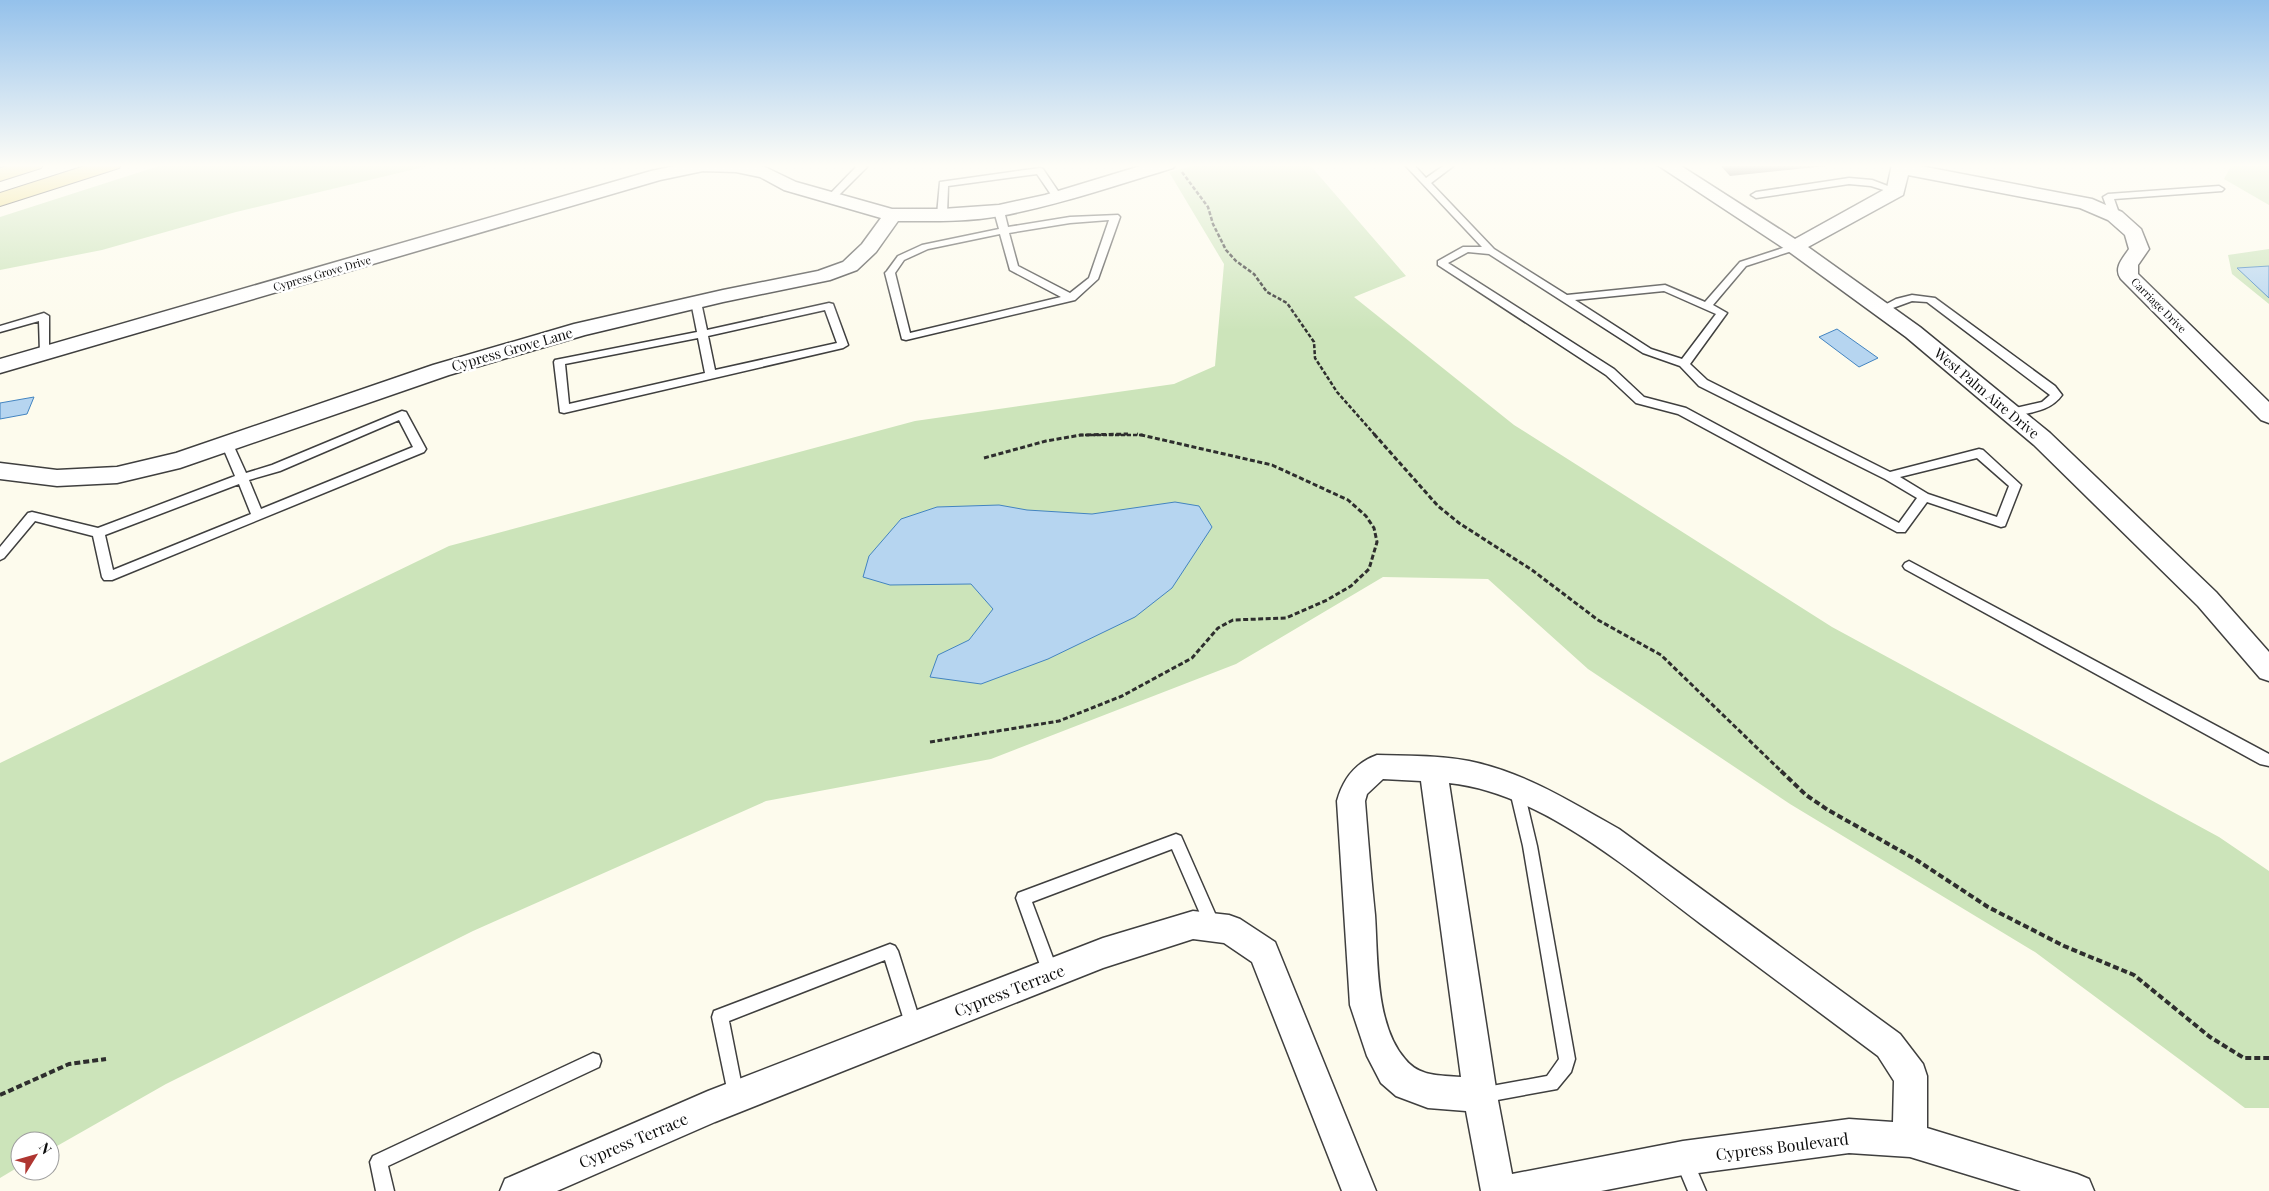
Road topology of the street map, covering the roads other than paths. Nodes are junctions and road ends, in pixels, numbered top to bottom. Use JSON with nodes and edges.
{"nodes":[{"id":1,"x":507,"y":220,"type":"edge"},
{"id":2,"x":889,"y":220,"type":"edge"},
{"id":3,"x":1001,"y":220,"type":"edge"},
{"id":4,"x":1079,"y":220,"type":"edge"},
{"id":5,"x":1114,"y":220,"type":"edge"},
{"id":6,"x":1461,"y":220,"type":"edge"},
{"id":7,"x":1752,"y":220,"type":"edge"},
{"id":8,"x":1844,"y":220,"type":"edge"},
{"id":9,"x":2119,"y":220,"type":"edge"},
{"id":10,"x":1003,"y":231,"type":"junction"},
{"id":11,"x":1795,"y":247,"type":"junction"},
{"id":12,"x":1491,"y":251,"type":"junction"},
{"id":13,"x":1071,"y":298,"type":"junction"},
{"id":14,"x":1565,"y":298,"type":"junction"},
{"id":15,"x":696,"y":302,"type":"junction"},
{"id":16,"x":1707,"y":306,"type":"junction"},
{"id":17,"x":1882,"y":310,"type":"junction"},
{"id":18,"x":0,"y":329,"type":"edge"},
{"id":19,"x":703,"y":334,"type":"junction"},
{"id":20,"x":45,"y":353,"type":"junction"},
{"id":21,"x":1684,"y":364,"type":"junction"},
{"id":22,"x":0,"y":366,"type":"edge"},
{"id":23,"x":711,"y":374,"type":"junction"},
{"id":24,"x":2011,"y":414,"type":"junction"},
{"id":25,"x":2269,"y":416,"type":"edge"},
{"id":26,"x":227,"y":443,"type":"junction"},
{"id":27,"x":1,"y":472,"type":"edge"},
{"id":28,"x":1889,"y":476,"type":"junction"},
{"id":29,"x":242,"y":478,"type":"junction"},
{"id":30,"x":1924,"y":498,"type":"junction"},
{"id":31,"x":258,"y":516,"type":"junction"},
{"id":32,"x":98,"y":534,"type":"junction"},
{"id":33,"x":0,"y":555,"type":"edge"},
{"id":34,"x":1909,"y":566,"type":"dead end"},
{"id":35,"x":2269,"y":670,"type":"edge"},
{"id":36,"x":2268,"y":762,"type":"edge"},
{"id":37,"x":1433,"y":769,"type":"junction"},
{"id":38,"x":1516,"y":787,"type":"junction"},
{"id":39,"x":1214,"y":928,"type":"junction"},
{"id":40,"x":1050,"y":974,"type":"junction"},
{"id":41,"x":914,"y":1027,"type":"junction"},
{"id":42,"x":592,"y":1061,"type":"dead end"},
{"id":43,"x":1480,"y":1095,"type":"junction"},
{"id":44,"x":736,"y":1097,"type":"junction"},
{"id":45,"x":1910,"y":1140,"type":"junction"},
{"id":46,"x":1683,"y":1158,"type":"junction"},
{"id":47,"x":385,"y":1191,"type":"edge"},
{"id":48,"x":517,"y":1191,"type":"edge"},
{"id":49,"x":1359,"y":1191,"type":"edge"},
{"id":50,"x":1498,"y":1191,"type":"edge"},
{"id":51,"x":1512,"y":1191,"type":"edge"},
{"id":52,"x":1697,"y":1191,"type":"edge"},
{"id":53,"x":2078,"y":1191,"type":"edge"}],
"edges":[{"from":1,"to":20,"type":"street","name":"Cypress Grove Drive"},
{"from":2,"to":15,"type":"street","name":"Cypress Grove Lane"},
{"from":3,"to":10,"type":"lane"},
{"from":4,"to":10,"type":"lane"},
{"from":5,"to":13,"type":"lane"},
{"from":6,"to":12,"type":"lane"},
{"from":7,"to":11,"type":"street","name":"West Palm Aire Drive"},
{"from":8,"to":11,"type":"street"},
{"from":9,"to":25,"type":"street","name":"Carriage Drive"},
{"from":10,"to":13,"type":"lane"},
{"from":10,"to":13,"type":"lane"},
{"from":11,"to":16,"type":"lane"},
{"from":11,"to":17,"type":"street","name":"West Palm Aire Drive"},
{"from":12,"to":14,"type":"lane"},
{"from":12,"to":30,"type":"lane"},
{"from":14,"to":16,"type":"lane"},
{"from":14,"to":21,"type":"lane"},
{"from":15,"to":19,"type":"lane"},
{"from":15,"to":26,"type":"street","name":"Cypress Grove Lane"},
{"from":16,"to":21,"type":"lane"},
{"from":17,"to":24,"type":"street","name":"West Palm Aire Drive"},
{"from":17,"to":24,"type":"lane"},
{"from":18,"to":20,"type":"lane"},
{"from":19,"to":23,"type":"lane"},
{"from":19,"to":23,"type":"lane"},
{"from":19,"to":23,"type":"lane"},
{"from":20,"to":22,"type":"street","name":"Cypress Grove Drive"},
{"from":21,"to":28,"type":"lane"},
{"from":24,"to":35,"type":"street","name":"West Palm Aire Drive"},
{"from":26,"to":27,"type":"street","name":"Cypress Grove Lane"},
{"from":26,"to":29,"type":"lane"},
{"from":28,"to":30,"type":"lane"},
{"from":28,"to":30,"type":"lane"},
{"from":29,"to":31,"type":"lane"},
{"from":29,"to":31,"type":"lane"},
{"from":29,"to":32,"type":"lane"},
{"from":31,"to":32,"type":"lane"},
{"from":32,"to":33,"type":"lane"},
{"from":34,"to":36,"type":"lane"},
{"from":37,"to":38,"type":"street"},
{"from":37,"to":43,"type":"street"},
{"from":37,"to":43,"type":"street"},
{"from":38,"to":43,"type":"lane"},
{"from":38,"to":45,"type":"street"},
{"from":39,"to":40,"type":"street","name":"Cypress Terrace"},
{"from":39,"to":40,"type":"lane"},
{"from":39,"to":49,"type":"street","name":"Cypress Terrace"},
{"from":40,"to":41,"type":"street","name":"Cypress Terrace"},
{"from":41,"to":44,"type":"street","name":"Cypress Terrace"},
{"from":41,"to":44,"type":"lane"},
{"from":42,"to":47,"type":"lane"},
{"from":43,"to":50,"type":"street"},
{"from":44,"to":48,"type":"street","name":"Cypress Terrace"},
{"from":45,"to":46,"type":"street","name":"Cypress Boulevard"},
{"from":45,"to":53,"type":"street","name":"Cypress Boulevard"},
{"from":46,"to":51,"type":"street","name":"Cypress Boulevard"},
{"from":46,"to":52,"type":"lane"}]}
